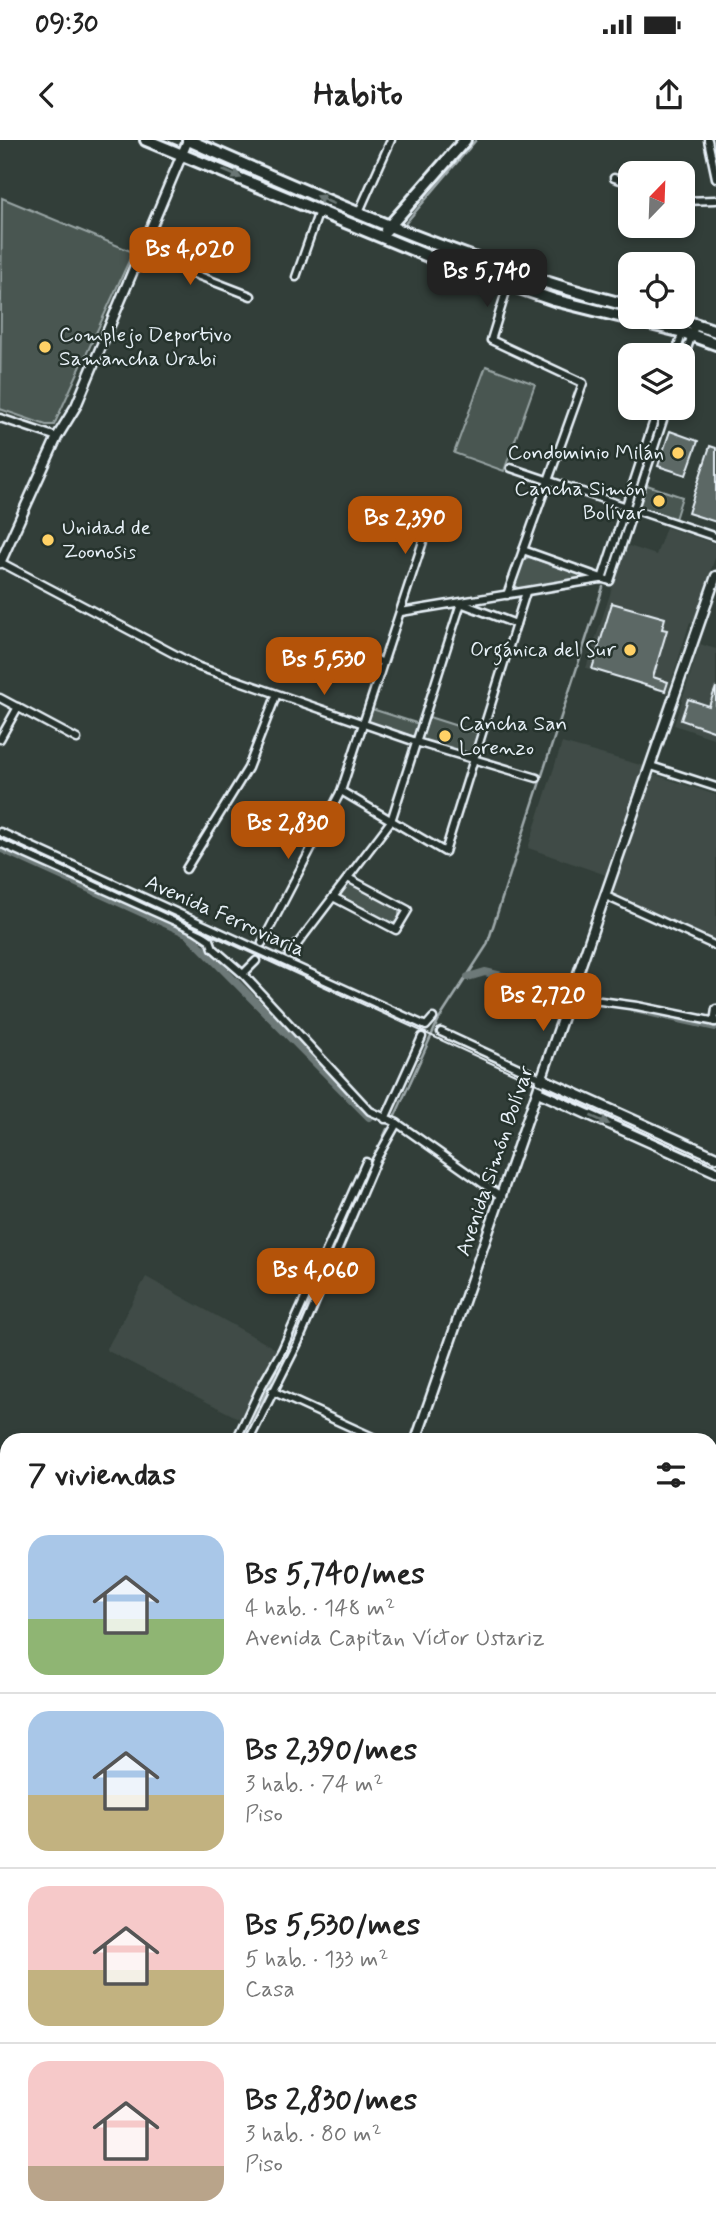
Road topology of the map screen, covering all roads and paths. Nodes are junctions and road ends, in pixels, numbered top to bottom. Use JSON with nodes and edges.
{"nodes":[{"id":1,"x":146,"y":140,"type":"edge"},
{"id":2,"x":188,"y":140,"type":"edge"},
{"id":3,"x":391,"y":140,"type":"edge"},
{"id":4,"x":465,"y":140,"type":"edge"},
{"id":5,"x":708,"y":140,"type":"edge"},
{"id":6,"x":183,"y":153,"type":"junction"},
{"id":7,"x":614,"y":178,"type":"dead end"},
{"id":8,"x":716,"y":178,"type":"edge"},
{"id":9,"x":618,"y":179,"type":"edge"},
{"id":10,"x":695,"y":201,"type":"edge"},
{"id":11,"x":716,"y":201,"type":"edge"},
{"id":12,"x":319,"y":211,"type":"junction"},
{"id":13,"x":358,"y":214,"type":"junction"},
{"id":14,"x":388,"y":226,"type":"junction"},
{"id":15,"x":382,"y":239,"type":"junction"},
{"id":16,"x":140,"y":253,"type":"junction"},
{"id":17,"x":296,"y":277,"type":"dead end"},
{"id":18,"x":508,"y":285,"type":"junction"},
{"id":19,"x":251,"y":296,"type":"dead end"},
{"id":20,"x":618,"y":303,"type":"edge"},
{"id":21,"x":695,"y":323,"type":"edge"},
{"id":22,"x":689,"y":329,"type":"edge"},
{"id":23,"x":716,"y":331,"type":"edge"},
{"id":24,"x":687,"y":334,"type":"junction"},
{"id":25,"x":682,"y":343,"type":"edge"},
{"id":26,"x":685,"y":343,"type":"edge"},
{"id":27,"x":716,"y":344,"type":"edge"},
{"id":28,"x":0,"y":418,"type":"edge"},
{"id":29,"x":653,"y":420,"type":"edge"},
{"id":30,"x":663,"y":420,"type":"edge"},
{"id":31,"x":57,"y":437,"type":"junction"},
{"id":32,"x":511,"y":468,"type":"dead end"},
{"id":33,"x":548,"y":482,"type":"junction"},
{"id":34,"x":434,"y":508,"type":"dead end"},
{"id":35,"x":624,"y":508,"type":"junction"},
{"id":36,"x":632,"y":510,"type":"junction"},
{"id":37,"x":716,"y":537,"type":"edge"},
{"id":38,"x":523,"y":550,"type":"junction"},
{"id":39,"x":0,"y":563,"type":"edge"},
{"id":40,"x":716,"y":576,"type":"edge"},
{"id":41,"x":606,"y":580,"type":"junction"},
{"id":42,"x":526,"y":592,"type":"junction"},
{"id":43,"x":507,"y":595,"type":"junction"},
{"id":44,"x":461,"y":603,"type":"junction"},
{"id":45,"x":401,"y":612,"type":"junction"},
{"id":46,"x":516,"y":624,"type":"junction"},
{"id":47,"x":347,"y":651,"type":"dead end"},
{"id":48,"x":382,"y":662,"type":"junction"},
{"id":49,"x":276,"y":696,"type":"junction"},
{"id":50,"x":0,"y":698,"type":"edge"},
{"id":51,"x":18,"y":707,"type":"junction"},
{"id":52,"x":363,"y":724,"type":"junction"},
{"id":53,"x":0,"y":739,"type":"edge"},
{"id":54,"x":78,"y":739,"type":"dead end"},
{"id":55,"x":416,"y":742,"type":"junction"},
{"id":56,"x":474,"y":759,"type":"junction"},
{"id":57,"x":651,"y":766,"type":"junction"},
{"id":58,"x":537,"y":778,"type":"dead end"},
{"id":59,"x":716,"y":787,"type":"edge"},
{"id":60,"x":341,"y":791,"type":"junction"},
{"id":61,"x":391,"y":821,"type":"junction"},
{"id":62,"x":0,"y":832,"type":"edge"},
{"id":63,"x":0,"y":843,"type":"edge"},
{"id":64,"x":186,"y":869,"type":"dead end"},
{"id":65,"x":348,"y":878,"type":"junction"},
{"id":66,"x":606,"y":896,"type":"junction"},
{"id":67,"x":333,"y":897,"type":"junction"},
{"id":68,"x":262,"y":943,"type":"dead end"},
{"id":69,"x":716,"y":946,"type":"edge"},
{"id":70,"x":289,"y":955,"type":"dead end"},
{"id":71,"x":256,"y":961,"type":"dead end"},
{"id":72,"x":243,"y":974,"type":"junction"},
{"id":73,"x":571,"y":997,"type":"junction"},
{"id":74,"x":716,"y":1009,"type":"edge"},
{"id":75,"x":433,"y":1018,"type":"dead end"},
{"id":76,"x":715,"y":1022,"type":"edge"},
{"id":77,"x":441,"y":1032,"type":"dead end"},
{"id":78,"x":422,"y":1037,"type":"dead end"},
{"id":79,"x":543,"y":1079,"type":"junction"},
{"id":80,"x":538,"y":1092,"type":"junction"},
{"id":81,"x":386,"y":1119,"type":"junction"},
{"id":82,"x":397,"y":1123,"type":"junction"},
{"id":83,"x":716,"y":1157,"type":"edge"},
{"id":84,"x":366,"y":1162,"type":"dead end"},
{"id":85,"x":716,"y":1172,"type":"edge"},
{"id":86,"x":502,"y":1196,"type":"junction"},
{"id":87,"x":272,"y":1391,"type":"junction"},
{"id":88,"x":240,"y":1433,"type":"edge"},
{"id":89,"x":252,"y":1433,"type":"edge"},
{"id":90,"x":364,"y":1433,"type":"edge"},
{"id":91,"x":418,"y":1433,"type":"edge"}],
"edges":[{"from":1,"to":6,"type":"main road"},
{"from":2,"to":6,"type":"street"},
{"from":13,"to":2,"type":"main road","one_way":true},
{"from":3,"to":13,"type":"street"},
{"from":4,"to":14,"type":"main road"},
{"from":5,"to":8,"type":"street"},
{"from":6,"to":12,"type":"main road","one_way":true},
{"from":6,"to":16,"type":"street"},
{"from":7,"to":9,"type":"street"},
{"from":10,"to":11,"type":"street"},
{"from":12,"to":15,"type":"main road"},
{"from":12,"to":17,"type":"street"},
{"from":13,"to":14,"type":"main road"},
{"from":14,"to":15,"type":"main road"},
{"from":14,"to":20,"type":"main road"},
{"from":15,"to":18,"type":"main road"},
{"from":16,"to":19,"type":"street"},
{"from":16,"to":31,"type":"street"},
{"from":18,"to":24,"type":"main road"},
{"from":18,"to":33,"type":"street"},
{"from":21,"to":23,"type":"main road"},
{"from":22,"to":24,"type":"street"},
{"from":24,"to":25,"type":"street"},
{"from":24,"to":26,"type":"street"},
{"from":24,"to":27,"type":"main road"},
{"from":28,"to":31,"type":"street"},
{"from":29,"to":35,"type":"street"},
{"from":30,"to":36,"type":"street"},
{"from":31,"to":39,"type":"street"},
{"from":32,"to":33,"type":"street"},
{"from":33,"to":35,"type":"street"},
{"from":33,"to":38,"type":"street"},
{"from":34,"to":45,"type":"street"},
{"from":35,"to":36,"type":"street"},
{"from":35,"to":41,"type":"street"},
{"from":36,"to":37,"type":"street"},
{"from":36,"to":41,"type":"street"},
{"from":38,"to":41,"type":"street"},
{"from":38,"to":43,"type":"street"},
{"from":39,"to":49,"type":"street"},
{"from":40,"to":57,"type":"street","name":"Avenida Simón Bolívar"},
{"from":41,"to":42,"type":"street"},
{"from":42,"to":43,"type":"street"},
{"from":42,"to":46,"type":"street"},
{"from":43,"to":44,"type":"street"},
{"from":44,"to":45,"type":"street"},
{"from":44,"to":46,"type":"street"},
{"from":44,"to":55,"type":"street"},
{"from":45,"to":48,"type":"street"},
{"from":46,"to":56,"type":"street"},
{"from":47,"to":48,"type":"street"},
{"from":48,"to":52,"type":"street"},
{"from":49,"to":52,"type":"street"},
{"from":49,"to":64,"type":"street"},
{"from":50,"to":51,"type":"street"},
{"from":51,"to":53,"type":"street"},
{"from":51,"to":54,"type":"street"},
{"from":52,"to":55,"type":"street"},
{"from":52,"to":60,"type":"street"},
{"from":55,"to":56,"type":"street"},
{"from":55,"to":61,"type":"street"},
{"from":56,"to":58,"type":"street"},
{"from":56,"to":61,"type":"street"},
{"from":57,"to":59,"type":"street"},
{"from":57,"to":66,"type":"street","name":"Avenida Simón Bolívar"},
{"from":60,"to":61,"type":"street"},
{"from":60,"to":68,"type":"street"},
{"from":61,"to":65,"type":"street"},
{"from":62,"to":75,"type":"street","name":"Avenida Ferroviaria"},
{"from":63,"to":72,"type":"street","name":"Avenida Ferroviaria"},
{"from":65,"to":67,"type":"street"},
{"from":65,"to":67,"type":"street"},
{"from":66,"to":69,"type":"street"},
{"from":66,"to":73,"type":"street","name":"Avenida Simón Bolívar"},
{"from":67,"to":70,"type":"street"},
{"from":71,"to":72,"type":"street","name":"Avenida Ferroviaria"},
{"from":72,"to":81,"type":"street"},
{"from":73,"to":76,"type":"street"},
{"from":73,"to":79,"type":"street","name":"Avenida Simón Bolívar"},
{"from":74,"to":76,"type":"street"},
{"from":77,"to":79,"type":"street"},
{"from":78,"to":81,"type":"street"},
{"from":79,"to":80,"type":"street","name":"Avenida Simón Bolívar"},
{"from":79,"to":83,"type":"street"},
{"from":80,"to":85,"type":"street","one_way":true},
{"from":80,"to":86,"type":"street","name":"Avenida Simón Bolívar"},
{"from":81,"to":82,"type":"street"},
{"from":82,"to":86,"type":"street"},
{"from":82,"to":87,"type":"street"},
{"from":84,"to":88,"type":"street"},
{"from":86,"to":91,"type":"street","name":"Avenida Simón Bolívar"},
{"from":87,"to":89,"type":"street"},
{"from":87,"to":90,"type":"street"}]}
